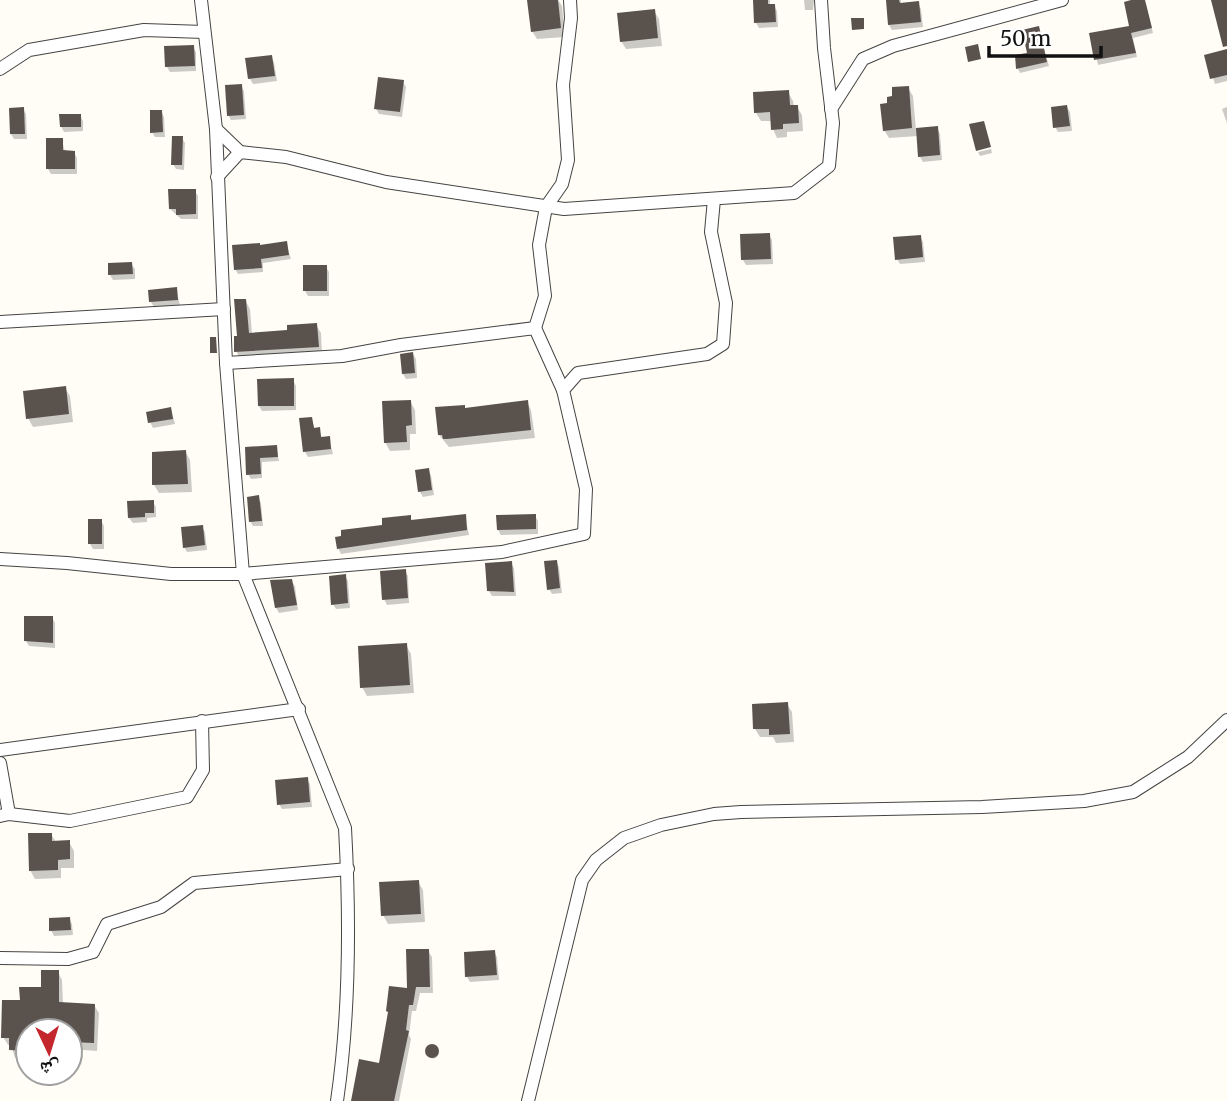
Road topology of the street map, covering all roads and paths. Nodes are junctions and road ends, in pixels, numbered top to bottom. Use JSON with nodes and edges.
{"nodes":[{"id":1,"x":201,"y":0,"type":"edge"},
{"id":2,"x":570,"y":0,"type":"edge"},
{"id":3,"x":821,"y":0,"type":"edge"},
{"id":4,"x":1062,"y":0,"type":"edge"},
{"id":5,"x":204,"y":32,"type":"junction"},
{"id":6,"x":0,"y":69,"type":"edge"},
{"id":7,"x":831,"y":109,"type":"junction"},
{"id":8,"x":216,"y":129,"type":"junction"},
{"id":9,"x":240,"y":152,"type":"junction"},
{"id":10,"x":217,"y":177,"type":"junction"},
{"id":11,"x":714,"y":199,"type":"junction"},
{"id":12,"x":546,"y":207,"type":"junction"},
{"id":13,"x":224,"y":309,"type":"junction"},
{"id":14,"x":0,"y":322,"type":"edge"},
{"id":15,"x":535,"y":328,"type":"junction"},
{"id":16,"x":226,"y":363,"type":"junction"},
{"id":17,"x":563,"y":390,"type":"junction"},
{"id":18,"x":0,"y":559,"type":"edge"},
{"id":19,"x":243,"y":574,"type":"junction"},
{"id":20,"x":299,"y":709,"type":"junction"},
{"id":21,"x":1227,"y":720,"type":"edge"},
{"id":22,"x":202,"y":721,"type":"junction"},
{"id":23,"x":0,"y":750,"type":"edge"},
{"id":24,"x":0,"y":763,"type":"edge"},
{"id":25,"x":4,"y":815,"type":"edge"},
{"id":26,"x":348,"y":869,"type":"junction"},
{"id":27,"x":0,"y":958,"type":"edge"},
{"id":28,"x":337,"y":1101,"type":"edge"},
{"id":29,"x":528,"y":1101,"type":"edge"}],
"edges":[{"from":1,"to":5,"type":"street"},
{"from":2,"to":12,"type":"street"},
{"from":3,"to":7,"type":"street"},
{"from":4,"to":7,"type":"street"},
{"from":5,"to":6,"type":"street"},
{"from":5,"to":8,"type":"street"},
{"from":7,"to":11,"type":"street"},
{"from":8,"to":9,"type":"street"},
{"from":8,"to":10,"type":"street"},
{"from":9,"to":10,"type":"street"},
{"from":9,"to":12,"type":"street"},
{"from":10,"to":13,"type":"street"},
{"from":11,"to":12,"type":"street"},
{"from":11,"to":17,"type":"street"},
{"from":12,"to":15,"type":"street"},
{"from":13,"to":14,"type":"street"},
{"from":13,"to":16,"type":"street"},
{"from":15,"to":16,"type":"street"},
{"from":15,"to":17,"type":"street"},
{"from":16,"to":19,"type":"street"},
{"from":17,"to":19,"type":"street"},
{"from":18,"to":19,"type":"street"},
{"from":19,"to":20,"type":"street"},
{"from":20,"to":22,"type":"street"},
{"from":20,"to":26,"type":"street"},
{"from":21,"to":29,"type":"street"},
{"from":22,"to":23,"type":"street"},
{"from":22,"to":25,"type":"street"},
{"from":24,"to":25,"type":"street"},
{"from":26,"to":27,"type":"street"},
{"from":26,"to":28,"type":"street"}]}
